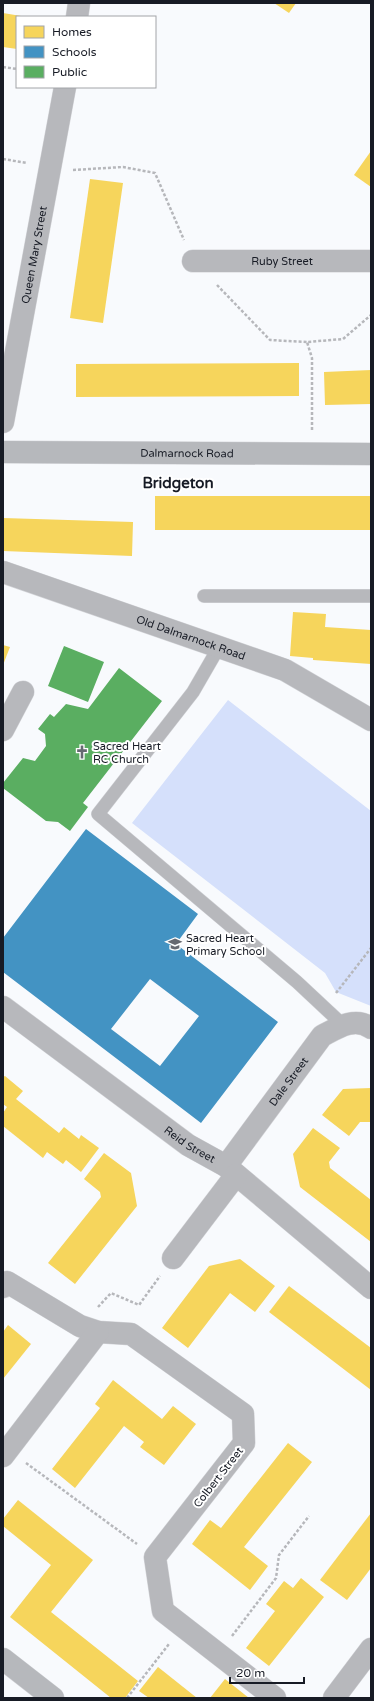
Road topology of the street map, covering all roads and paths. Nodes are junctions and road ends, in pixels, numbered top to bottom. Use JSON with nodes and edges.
{"nodes":[{"id":1,"x":79,"y":3,"type":"edge"},
{"id":2,"x":77,"y":16,"type":"edge"},
{"id":3,"x":3,"y":66,"type":"edge"},
{"id":4,"x":16,"y":69,"type":"edge"},
{"id":5,"x":65,"y":88,"type":"edge"},
{"id":6,"x":3,"y":159,"type":"edge"},
{"id":7,"x":51,"y":166,"type":"junction"},
{"id":8,"x":193,"y":261,"type":"junction"},
{"id":9,"x":371,"y":261,"type":"edge"},
{"id":10,"x":371,"y":315,"type":"edge"},
{"id":11,"x":307,"y":342,"type":"junction"},
{"id":12,"x":3,"y":422,"type":"edge"},
{"id":13,"x":3,"y":452,"type":"edge"},
{"id":14,"x":312,"y":454,"type":"junction"},
{"id":15,"x":371,"y":454,"type":"edge"},
{"id":16,"x":3,"y":572,"type":"edge"},
{"id":17,"x":204,"y":596,"type":"dead end"},
{"id":18,"x":371,"y":596,"type":"edge"},
{"id":19,"x":219,"y":647,"type":"junction"},
{"id":20,"x":23,"y":692,"type":"dead end"},
{"id":21,"x":371,"y":720,"type":"edge"},
{"id":22,"x":3,"y":730,"type":"edge"},
{"id":23,"x":371,"y":948,"type":"edge"},
{"id":24,"x":3,"y":1007,"type":"edge"},
{"id":25,"x":343,"y":1025,"type":"junction"},
{"id":26,"x":369,"y":1027,"type":"edge"},
{"id":27,"x":231,"y":1171,"type":"junction"},
{"id":28,"x":173,"y":1258,"type":"joint"},
{"id":29,"x":5,"y":1285,"type":"edge"},
{"id":30,"x":371,"y":1288,"type":"edge"},
{"id":31,"x":89,"y":1329,"type":"junction"},
{"id":32,"x":5,"y":1453,"type":"edge"},
{"id":33,"x":309,"y":1516,"type":"dead end"},
{"id":34,"x":155,"y":1557,"type":"junction"},
{"id":35,"x":183,"y":1627,"type":"junction"},
{"id":36,"x":371,"y":1649,"type":"edge"},
{"id":37,"x":218,"y":1654,"type":"junction"},
{"id":38,"x":3,"y":1659,"type":"edge"},
{"id":39,"x":53,"y":1698,"type":"edge"},
{"id":40,"x":127,"y":1698,"type":"edge"},
{"id":41,"x":276,"y":1698,"type":"edge"},
{"id":42,"x":334,"y":1698,"type":"edge"}],
"edges":[{"from":1,"to":2,"type":"street"},
{"from":3,"to":4,"type":"path"},
{"from":5,"to":7,"type":"street","name":"Queen Mary Street"},
{"from":6,"to":7,"type":"path"},
{"from":7,"to":8,"type":"path"},
{"from":7,"to":12,"type":"street","name":"Queen Mary Street"},
{"from":8,"to":9,"type":"street","name":"Ruby Street"},
{"from":8,"to":11,"type":"path"},
{"from":10,"to":11,"type":"path"},
{"from":11,"to":14,"type":"path"},
{"from":13,"to":14,"type":"street","name":"Dalmarnock Road"},
{"from":14,"to":15,"type":"street","name":"Dalmarnock Road"},
{"from":16,"to":19,"type":"street","name":"Old Dalmarnock Road"},
{"from":17,"to":18,"type":"lane"},
{"from":19,"to":21,"type":"street","name":"Old Dalmarnock Road"},
{"from":19,"to":25,"type":"lane"},
{"from":20,"to":22,"type":"street"},
{"from":23,"to":25,"type":"path"},
{"from":24,"to":27,"type":"street","name":"Reid Street"},
{"from":25,"to":26,"type":"street","name":"Dale Street"},
{"from":25,"to":27,"type":"street","name":"Dale Street"},
{"from":27,"to":28,"type":"street","name":"Dale Street"},
{"from":27,"to":30,"type":"street","name":"Reid Street"},
{"from":28,"to":31,"type":"path"},
{"from":29,"to":31,"type":"street","name":"Colbert Street"},
{"from":31,"to":32,"type":"street"},
{"from":31,"to":34,"type":"street","name":"Colbert Street"},
{"from":32,"to":34,"type":"path"},
{"from":33,"to":37,"type":"path"},
{"from":34,"to":35,"type":"street"},
{"from":35,"to":37,"type":"street"},
{"from":35,"to":40,"type":"path"},
{"from":36,"to":42,"type":"street"},
{"from":37,"to":41,"type":"street"},
{"from":38,"to":39,"type":"street"}]}
